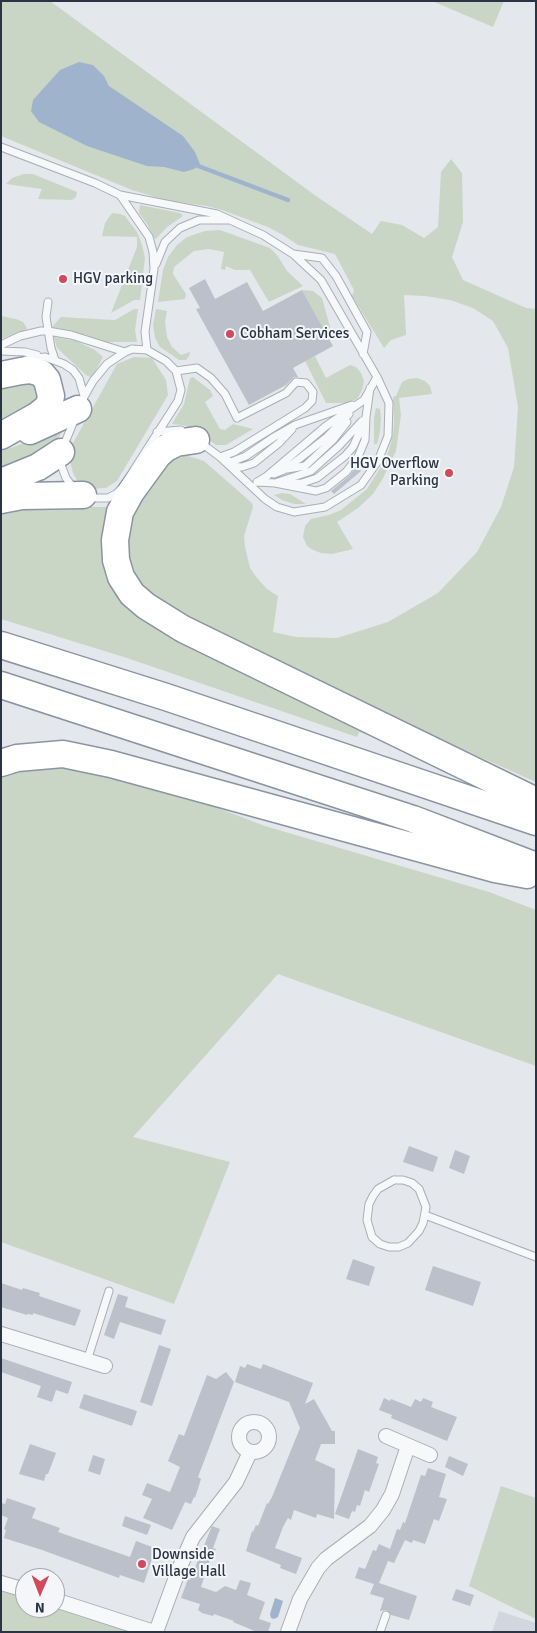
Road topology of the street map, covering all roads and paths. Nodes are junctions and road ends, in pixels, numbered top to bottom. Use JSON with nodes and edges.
{"nodes":[{"id":1,"x":1,"y":147,"type":"edge"},
{"id":2,"x":120,"y":195,"type":"junction"},
{"id":3,"x":231,"y":220,"type":"junction"},
{"id":4,"x":293,"y":254,"type":"junction"},
{"id":5,"x":154,"y":269,"type":"junction"},
{"id":6,"x":48,"y":302,"type":"dead end"},
{"id":7,"x":48,"y":332,"type":"junction"},
{"id":8,"x":1,"y":345,"type":"edge"},
{"id":9,"x":147,"y":350,"type":"junction"},
{"id":10,"x":1,"y":351,"type":"edge"},
{"id":11,"x":125,"y":352,"type":"junction"},
{"id":12,"x":363,"y":354,"type":"junction"},
{"id":13,"x":45,"y":357,"type":"junction"},
{"id":14,"x":55,"y":360,"type":"junction"},
{"id":15,"x":1,"y":369,"type":"edge"},
{"id":16,"x":176,"y":371,"type":"junction"},
{"id":17,"x":1,"y":375,"type":"edge"},
{"id":18,"x":377,"y":377,"type":"junction"},
{"id":19,"x":370,"y":388,"type":"junction"},
{"id":20,"x":363,"y":401,"type":"junction"},
{"id":21,"x":81,"y":403,"type":"junction"},
{"id":22,"x":366,"y":417,"type":"junction"},
{"id":23,"x":295,"y":425,"type":"junction"},
{"id":24,"x":157,"y":432,"type":"junction"},
{"id":25,"x":1,"y":436,"type":"edge"},
{"id":26,"x":196,"y":440,"type":"junction"},
{"id":27,"x":1,"y":441,"type":"edge"},
{"id":28,"x":61,"y":452,"type":"junction"},
{"id":29,"x":220,"y":457,"type":"junction"},
{"id":30,"x":230,"y":466,"type":"junction"},
{"id":31,"x":267,"y":476,"type":"junction"},
{"id":32,"x":243,"y":480,"type":"junction"},
{"id":33,"x":1,"y":482,"type":"edge"},
{"id":34,"x":257,"y":482,"type":"junction"},
{"id":35,"x":278,"y":484,"type":"junction"},
{"id":36,"x":83,"y":495,"type":"junction"},
{"id":37,"x":1,"y":500,"type":"edge"},
{"id":38,"x":1,"y":645,"type":"edge"},
{"id":39,"x":1,"y":685,"type":"edge"},
{"id":40,"x":1,"y":762,"type":"edge"},
{"id":41,"x":536,"y":801,"type":"edge"},
{"id":42,"x":536,"y":822,"type":"edge"},
{"id":43,"x":536,"y":866,"type":"edge"},
{"id":44,"x":536,"y":877,"type":"edge"},
{"id":45,"x":425,"y":1215,"type":"junction"},
{"id":46,"x":536,"y":1257,"type":"edge"},
{"id":47,"x":109,"y":1291,"type":"dead end"},
{"id":48,"x":1,"y":1334,"type":"edge"},
{"id":49,"x":87,"y":1361,"type":"junction"},
{"id":50,"x":105,"y":1366,"type":"dead end"},
{"id":51,"x":386,"y":1436,"type":"dead end"},
{"id":52,"x":408,"y":1446,"type":"junction"},
{"id":53,"x":250,"y":1452,"type":"dead end"},
{"id":54,"x":430,"y":1455,"type":"dead end"},
{"id":55,"x":1,"y":1583,"type":"edge"},
{"id":56,"x":15,"y":1587,"type":"edge"},
{"id":57,"x":65,"y":1604,"type":"edge"},
{"id":58,"x":386,"y":1615,"type":"dead end"},
{"id":59,"x":155,"y":1632,"type":"edge"},
{"id":60,"x":288,"y":1632,"type":"edge"},
{"id":61,"x":380,"y":1632,"type":"edge"}],
"edges":[{"from":1,"to":2,"type":"lane"},
{"from":2,"to":3,"type":"lane"},
{"from":2,"to":5,"type":"lane"},
{"from":3,"to":4,"type":"lane"},
{"from":3,"to":5,"type":"lane"},
{"from":4,"to":12,"type":"lane"},
{"from":4,"to":12,"type":"lane"},
{"from":5,"to":9,"type":"lane"},
{"from":6,"to":7,"type":"lane"},
{"from":7,"to":8,"type":"lane"},
{"from":7,"to":11,"type":"lane"},
{"from":7,"to":14,"type":"lane"},
{"from":9,"to":11,"type":"lane"},
{"from":9,"to":16,"type":"lane"},
{"from":10,"to":13,"type":"lane"},
{"from":11,"to":21,"type":"lane"},
{"from":12,"to":18,"type":"lane"},
{"from":13,"to":14,"type":"lane"},
{"from":13,"to":15,"type":"lane"},
{"from":14,"to":21,"type":"lane"},
{"from":16,"to":24,"type":"lane"},
{"from":16,"to":29,"type":"lane"},
{"from":17,"to":25,"type":"highway"},
{"from":18,"to":19,"type":"lane"},
{"from":18,"to":32,"type":"lane"},
{"from":19,"to":20,"type":"lane"},
{"from":19,"to":22,"type":"lane"},
{"from":20,"to":23,"type":"lane"},
{"from":20,"to":31,"type":"lane"},
{"from":20,"to":31,"type":"lane"},
{"from":21,"to":27,"type":"highway"},
{"from":21,"to":28,"type":"lane"},
{"from":22,"to":35,"type":"lane"},
{"from":22,"to":35,"type":"lane"},
{"from":22,"to":35,"type":"lane"},
{"from":23,"to":29,"type":"lane"},
{"from":23,"to":30,"type":"lane"},
{"from":24,"to":26,"type":"lane"},
{"from":24,"to":36,"type":"lane"},
{"from":26,"to":29,"type":"lane"},
{"from":26,"to":41,"type":"highway"},
{"from":28,"to":33,"type":"highway"},
{"from":28,"to":36,"type":"lane"},
{"from":29,"to":30,"type":"lane"},
{"from":30,"to":32,"type":"lane"},
{"from":31,"to":34,"type":"lane"},
{"from":32,"to":34,"type":"lane"},
{"from":34,"to":35,"type":"lane"},
{"from":36,"to":37,"type":"highway"},
{"from":38,"to":42,"type":"highway"},
{"from":39,"to":43,"type":"highway"},
{"from":40,"to":44,"type":"highway"},
{"from":45,"to":45,"type":"lane"},
{"from":45,"to":46,"type":"lane"},
{"from":47,"to":49,"type":"lane"},
{"from":48,"to":49,"type":"street"},
{"from":49,"to":50,"type":"street"},
{"from":51,"to":52,"type":"street"},
{"from":52,"to":54,"type":"street"},
{"from":52,"to":60,"type":"street"},
{"from":53,"to":59,"type":"street"},
{"from":55,"to":56,"type":"street"},
{"from":57,"to":59,"type":"street"},
{"from":58,"to":61,"type":"lane"}]}
